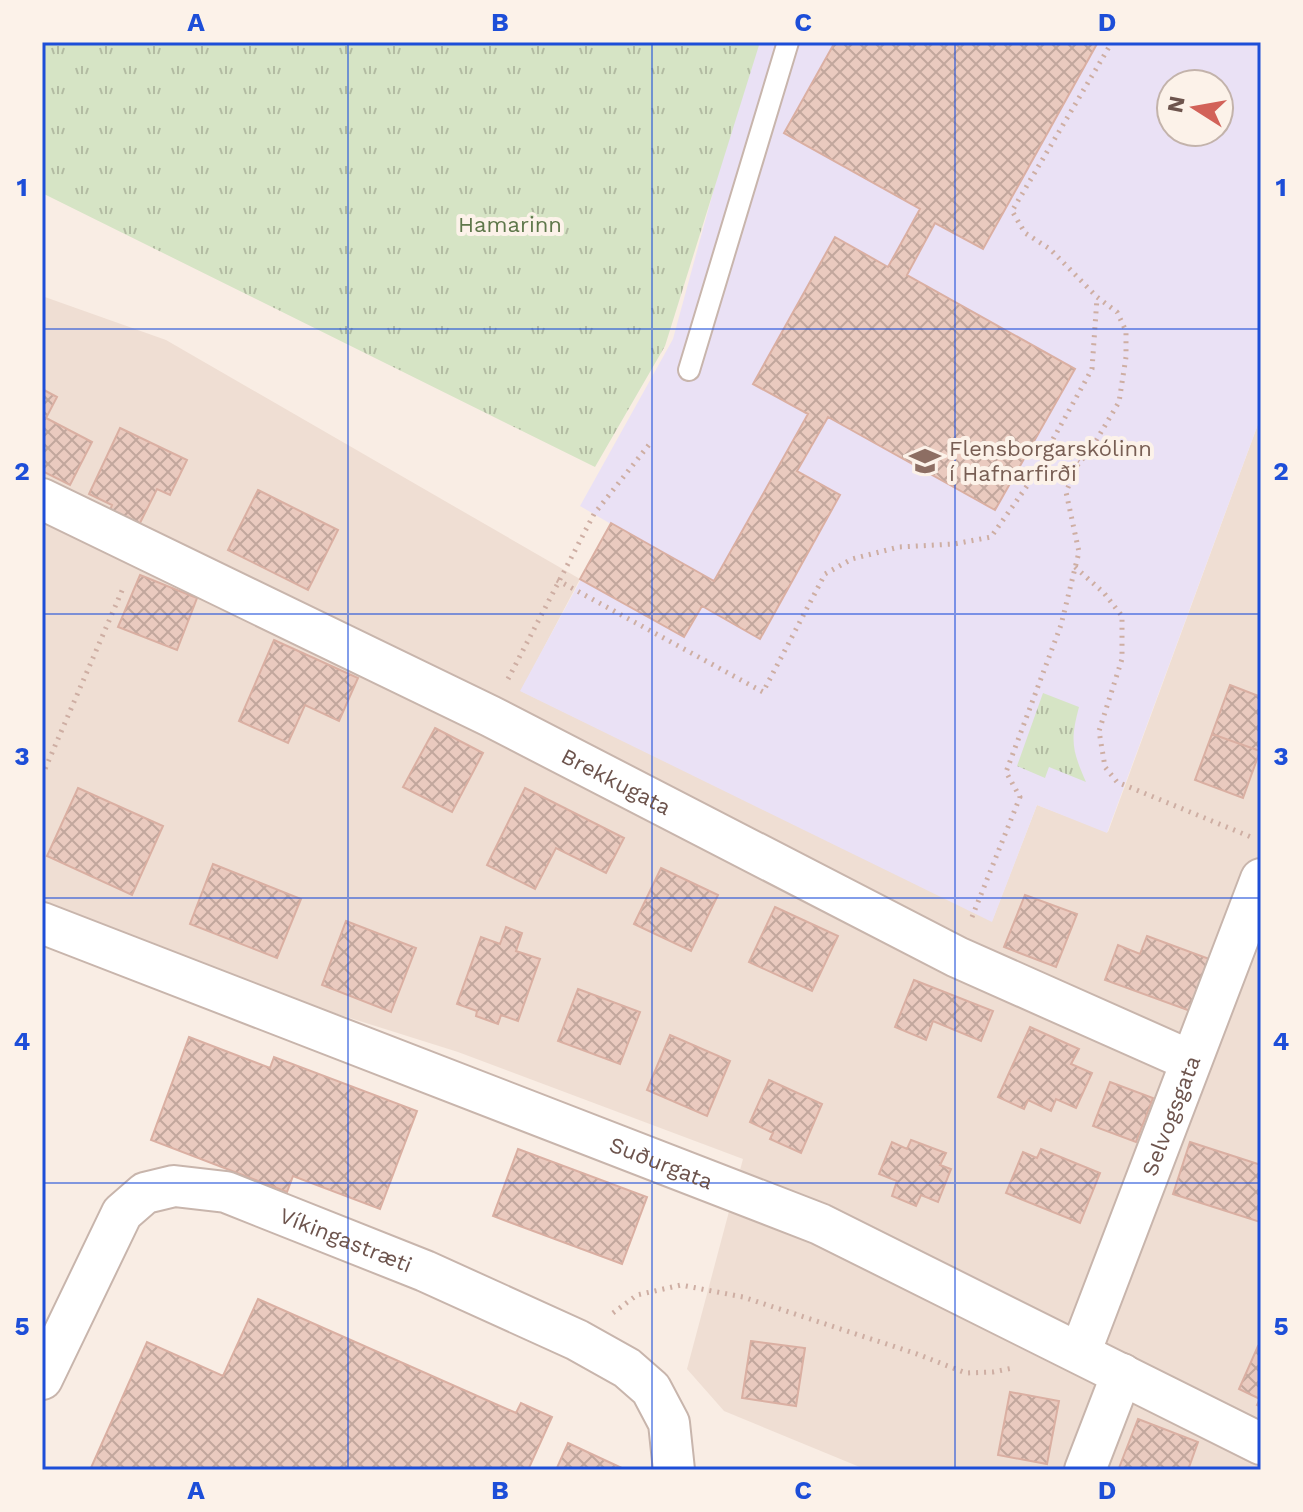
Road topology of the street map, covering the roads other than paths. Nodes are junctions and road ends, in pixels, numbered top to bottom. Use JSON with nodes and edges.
{"nodes":[{"id":1,"x":788,"y":42,"type":"edge"},
{"id":2,"x":689,"y":370,"type":"dead end"},
{"id":3,"x":42,"y":499,"type":"edge"},
{"id":4,"x":1261,"y":879,"type":"edge"},
{"id":5,"x":42,"y":923,"type":"edge"},
{"id":6,"x":1191,"y":1061,"type":"junction"},
{"id":7,"x":1080,"y":1353,"type":"junction"},
{"id":8,"x":1122,"y":1374,"type":"junction"},
{"id":9,"x":42,"y":1379,"type":"edge"},
{"id":10,"x":1261,"y":1444,"type":"edge"},
{"id":11,"x":674,"y":1470,"type":"edge"},
{"id":12,"x":1085,"y":1470,"type":"edge"}],
"edges":[{"from":1,"to":2,"type":"lane"},
{"from":3,"to":6,"type":"street","name":"Brekkugata"},
{"from":4,"to":6,"type":"street","name":"Selvogsgata"},
{"from":5,"to":7,"type":"street","name":"Suðurgata"},
{"from":6,"to":7,"type":"street","name":"Selvogsgata"},
{"from":7,"to":8,"type":"street","name":"Suðurgata"},
{"from":8,"to":10,"type":"street","name":"Suðurgata"},
{"from":8,"to":12,"type":"street"},
{"from":9,"to":11,"type":"street","name":"Víkingastræti"}]}
